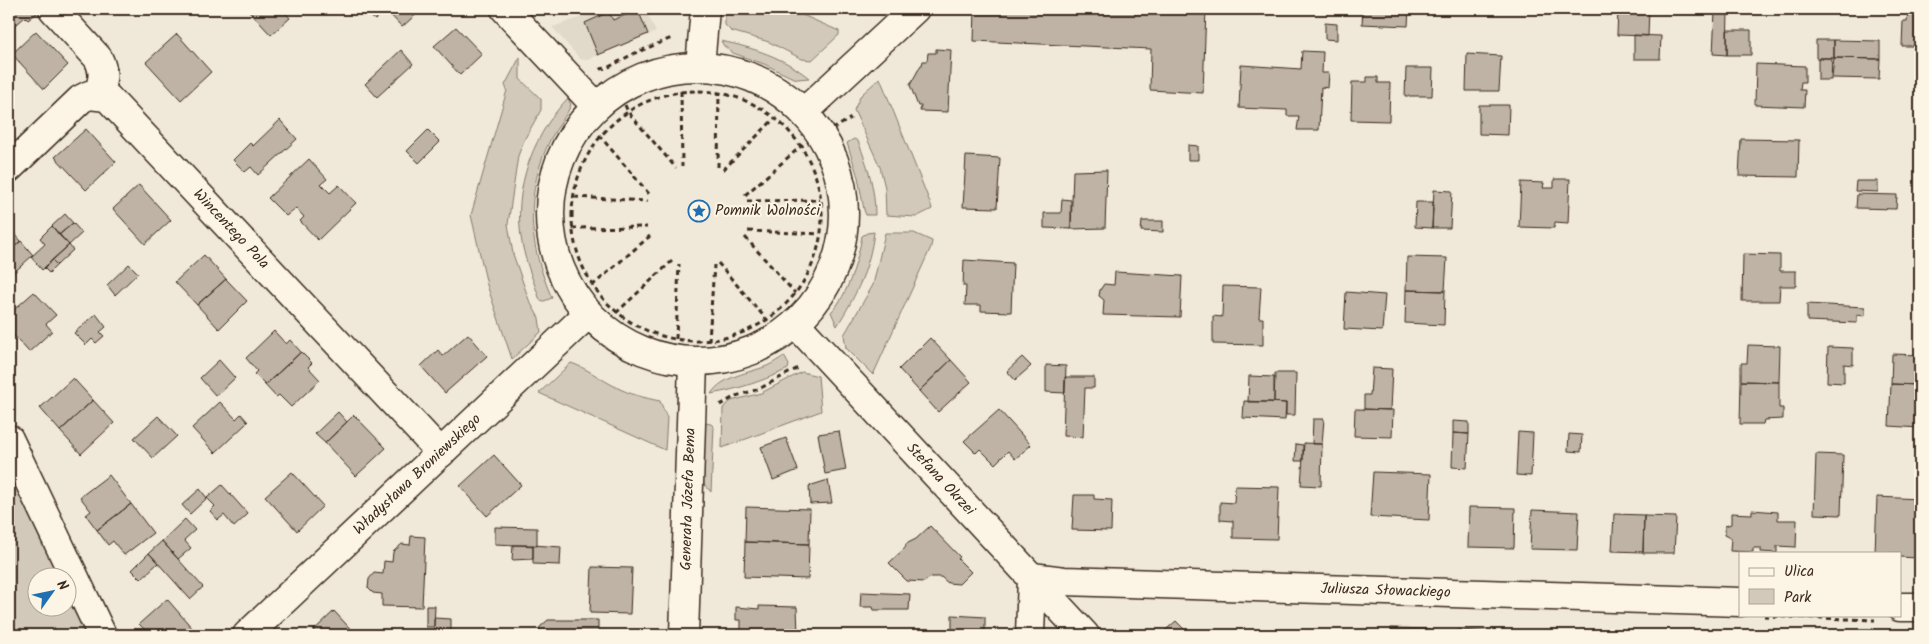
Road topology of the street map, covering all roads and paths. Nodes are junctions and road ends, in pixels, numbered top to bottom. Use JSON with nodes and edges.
{"nodes":[{"id":1,"x":53,"y":9,"type":"edge"},
{"id":2,"x":505,"y":9,"type":"edge"},
{"id":3,"x":705,"y":9,"type":"edge"},
{"id":4,"x":915,"y":9,"type":"edge"},
{"id":5,"x":678,"y":35,"type":"dead end"},
{"id":6,"x":700,"y":66,"type":"junction"},
{"id":7,"x":596,"y":70,"type":"dead end"},
{"id":8,"x":681,"y":91,"type":"junction"},
{"id":9,"x":719,"y":93,"type":"junction"},
{"id":10,"x":98,"y":94,"type":"junction"},
{"id":11,"x":596,"y":106,"type":"junction"},
{"id":12,"x":628,"y":112,"type":"junction"},
{"id":13,"x":804,"y":112,"type":"junction"},
{"id":14,"x":775,"y":118,"type":"junction"},
{"id":15,"x":851,"y":118,"type":"dead end"},
{"id":16,"x":839,"y":126,"type":"dead end"},
{"id":17,"x":599,"y":135,"type":"junction"},
{"id":18,"x":800,"y":148,"type":"junction"},
{"id":19,"x":682,"y":166,"type":"dead end"},
{"id":20,"x":718,"y":167,"type":"dead end"},
{"id":21,"x":9,"y":168,"type":"edge"},
{"id":22,"x":676,"y":168,"type":"dead end"},
{"id":23,"x":723,"y":170,"type":"dead end"},
{"id":24,"x":745,"y":194,"type":"dead end"},
{"id":25,"x":650,"y":195,"type":"dead end"},
{"id":26,"x":574,"y":197,"type":"junction"},
{"id":27,"x":820,"y":200,"type":"junction"},
{"id":28,"x":648,"y":201,"type":"dead end"},
{"id":29,"x":747,"y":201,"type":"dead end"},
{"id":30,"x":572,"y":228,"type":"junction"},
{"id":31,"x":647,"y":228,"type":"dead end"},
{"id":32,"x":748,"y":231,"type":"dead end"},
{"id":33,"x":820,"y":234,"type":"junction"},
{"id":34,"x":650,"y":236,"type":"dead end"},
{"id":35,"x":745,"y":237,"type":"dead end"},
{"id":36,"x":672,"y":261,"type":"dead end"},
{"id":37,"x":679,"y":264,"type":"dead end"},
{"id":38,"x":592,"y":286,"type":"junction"},
{"id":39,"x":795,"y":294,"type":"junction"},
{"id":40,"x":616,"y":313,"type":"junction"},
{"id":41,"x":588,"y":314,"type":"junction"},
{"id":42,"x":767,"y":320,"type":"junction"},
{"id":43,"x":796,"y":324,"type":"junction"},
{"id":44,"x":676,"y":339,"type":"junction"},
{"id":45,"x":701,"y":352,"type":"junction"},
{"id":46,"x":806,"y":364,"type":"dead end"},
{"id":47,"x":717,"y":410,"type":"dead end"},
{"id":48,"x":9,"y":439,"type":"edge"},
{"id":49,"x":441,"y":453,"type":"junction"},
{"id":50,"x":1032,"y":577,"type":"junction"},
{"id":51,"x":1739,"y":602,"type":"edge"},
{"id":52,"x":1920,"y":607,"type":"edge"},
{"id":53,"x":1902,"y":611,"type":"edge"},
{"id":54,"x":102,"y":635,"type":"edge"},
{"id":55,"x":247,"y":635,"type":"edge"},
{"id":56,"x":684,"y":635,"type":"edge"},
{"id":57,"x":1030,"y":635,"type":"edge"},
{"id":58,"x":1084,"y":635,"type":"edge"}],
"edges":[{"from":1,"to":10,"type":"street"},
{"from":2,"to":11,"type":"street"},
{"from":3,"to":6,"type":"street"},
{"from":4,"to":13,"type":"street"},
{"from":5,"to":7,"type":"path"},
{"from":6,"to":11,"type":"street"},
{"from":6,"to":13,"type":"street"},
{"from":8,"to":9,"type":"path"},
{"from":8,"to":12,"type":"path"},
{"from":8,"to":19,"type":"path"},
{"from":9,"to":14,"type":"path"},
{"from":9,"to":20,"type":"path"},
{"from":10,"to":21,"type":"street"},
{"from":10,"to":49,"type":"street","name":"Wincentego Pola"},
{"from":11,"to":41,"type":"street"},
{"from":12,"to":17,"type":"path"},
{"from":12,"to":22,"type":"path"},
{"from":13,"to":43,"type":"street"},
{"from":14,"to":18,"type":"path"},
{"from":14,"to":23,"type":"path"},
{"from":15,"to":16,"type":"path"},
{"from":17,"to":25,"type":"path"},
{"from":17,"to":26,"type":"path"},
{"from":18,"to":24,"type":"path"},
{"from":18,"to":27,"type":"path"},
{"from":26,"to":28,"type":"path"},
{"from":26,"to":30,"type":"path"},
{"from":27,"to":29,"type":"path"},
{"from":27,"to":33,"type":"path"},
{"from":30,"to":31,"type":"path"},
{"from":30,"to":38,"type":"path"},
{"from":32,"to":33,"type":"path"},
{"from":33,"to":39,"type":"path"},
{"from":34,"to":38,"type":"path"},
{"from":35,"to":39,"type":"path"},
{"from":36,"to":40,"type":"path"},
{"from":37,"to":44,"type":"path"},
{"from":38,"to":40,"type":"path"},
{"from":39,"to":42,"type":"path"},
{"from":40,"to":44,"type":"path"},
{"from":41,"to":45,"type":"street"},
{"from":41,"to":49,"type":"street","name":"Władysława Broniewskiego"},
{"from":42,"to":45,"type":"path"},
{"from":42,"to":45,"type":"path"},
{"from":43,"to":45,"type":"street"},
{"from":43,"to":50,"type":"street","name":"Stefana Okrzei"},
{"from":44,"to":45,"type":"path"},
{"from":45,"to":56,"type":"street","name":"Generała Józefa Bema"},
{"from":46,"to":47,"type":"path"},
{"from":48,"to":54,"type":"street"},
{"from":49,"to":55,"type":"street","name":"Władysława Broniewskiego"},
{"from":50,"to":51,"type":"street","name":"Juliusza Słowackiego"},
{"from":50,"to":57,"type":"street"},
{"from":50,"to":58,"type":"street","name":"Stefana Okrzei"},
{"from":52,"to":53,"type":"street"}]}
